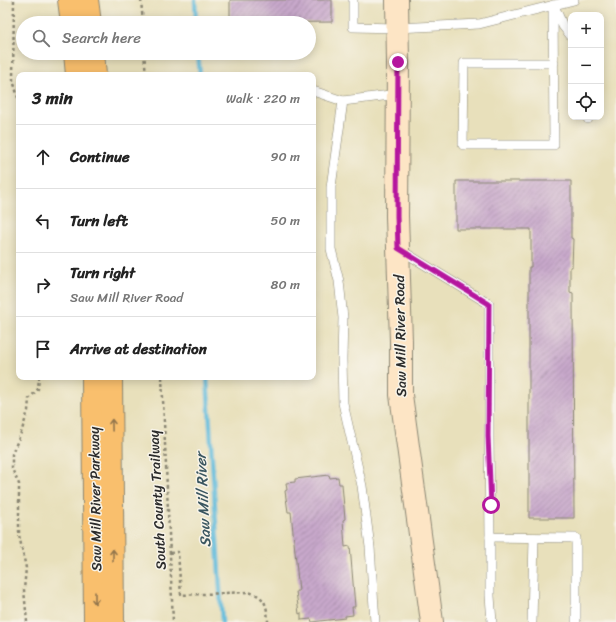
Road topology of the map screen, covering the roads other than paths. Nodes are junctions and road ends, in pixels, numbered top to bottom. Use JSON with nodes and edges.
{"nodes":[{"id":1,"x":69,"y":0,"type":"edge"},
{"id":2,"x":87,"y":0,"type":"edge"},
{"id":3,"x":353,"y":0,"type":"edge"},
{"id":4,"x":397,"y":0,"type":"edge"},
{"id":5,"x":574,"y":0,"type":"edge"},
{"id":6,"x":563,"y":1,"type":"edge"},
{"id":7,"x":554,"y":5,"type":"junction"},
{"id":8,"x":71,"y":16,"type":"edge"},
{"id":9,"x":89,"y":16,"type":"edge"},
{"id":10,"x":397,"y":28,"type":"junction"},
{"id":11,"x":568,"y":32,"type":"edge"},
{"id":12,"x":76,"y":60,"type":"edge"},
{"id":13,"x":94,"y":60,"type":"edge"},
{"id":14,"x":554,"y":63,"type":"junction"},
{"id":15,"x":77,"y":72,"type":"edge"},
{"id":16,"x":95,"y":72,"type":"edge"},
{"id":17,"x":316,"y":92,"type":"edge"},
{"id":18,"x":398,"y":94,"type":"junction"},
{"id":19,"x":343,"y":101,"type":"junction"},
{"id":20,"x":398,"y":248,"type":"junction"},
{"id":21,"x":93,"y":380,"type":"edge"},
{"id":22,"x":111,"y":380,"type":"edge"},
{"id":23,"x":490,"y":537,"type":"junction"},
{"id":24,"x":534,"y":538,"type":"junction"},
{"id":25,"x":95,"y":622,"type":"edge"},
{"id":26,"x":113,"y":622,"type":"edge"},
{"id":27,"x":376,"y":622,"type":"edge"},
{"id":28,"x":432,"y":622,"type":"edge"},
{"id":29,"x":492,"y":622,"type":"edge"},
{"id":30,"x":532,"y":622,"type":"edge"},
{"id":31,"x":576,"y":622,"type":"edge"}],
"edges":[{"from":1,"to":8,"type":"highway"},
{"from":2,"to":9,"type":"highway"},
{"from":3,"to":10,"type":"lane"},
{"from":4,"to":10,"type":"main road","name":"Saw Mill River Road"},
{"from":5,"to":6,"type":"lane"},
{"from":6,"to":7,"type":"lane"},
{"from":7,"to":10,"type":"lane"},
{"from":7,"to":11,"type":"lane"},
{"from":7,"to":14,"type":"lane"},
{"from":10,"to":18,"type":"main road","name":"Saw Mill River Road"},
{"from":12,"to":15,"type":"highway"},
{"from":13,"to":16,"type":"highway"},
{"from":14,"to":14,"type":"lane"},
{"from":17,"to":19,"type":"lane"},
{"from":18,"to":19,"type":"lane"},
{"from":18,"to":20,"type":"main road","name":"Saw Mill River Road"},
{"from":19,"to":27,"type":"lane"},
{"from":20,"to":23,"type":"lane"},
{"from":20,"to":28,"type":"main road","name":"Saw Mill River Road"},
{"from":21,"to":25,"type":"highway","name":"Saw Mill River Parkway","one_way":true},
{"from":26,"to":22,"type":"highway","name":"Saw Mill River Parkway","one_way":true},
{"from":23,"to":24,"type":"lane"},
{"from":23,"to":29,"type":"lane"},
{"from":24,"to":30,"type":"lane"},
{"from":24,"to":31,"type":"lane"}]}
